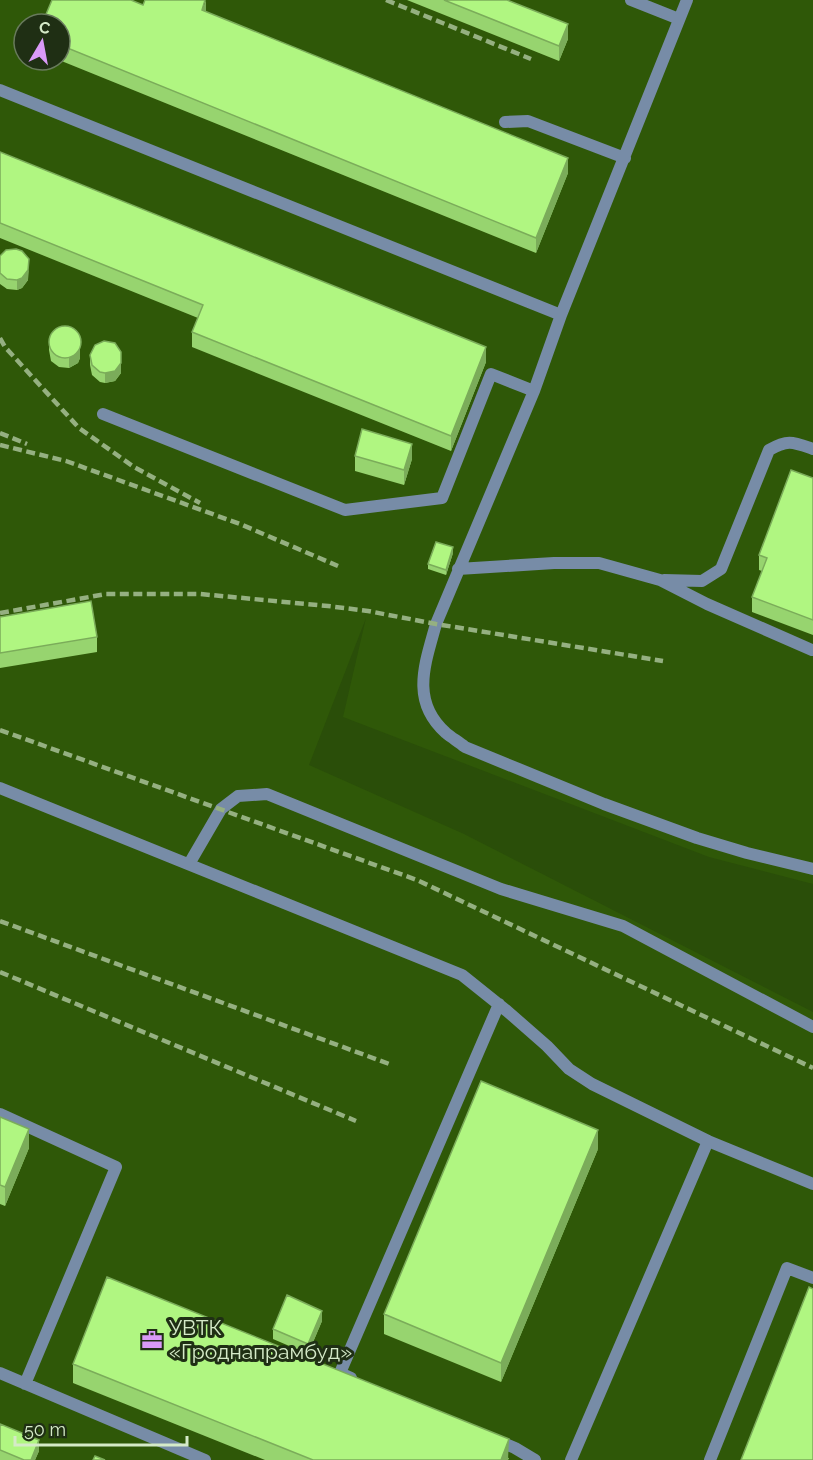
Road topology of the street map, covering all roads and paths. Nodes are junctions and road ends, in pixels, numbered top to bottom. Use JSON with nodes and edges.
{"nodes":[{"id":1,"x":631,"y":0,"type":"edge"},
{"id":2,"x":687,"y":0,"type":"edge"},
{"id":3,"x":679,"y":19,"type":"junction"},
{"id":4,"x":0,"y":90,"type":"edge"},
{"id":5,"x":505,"y":122,"type":"dead end"},
{"id":6,"x":625,"y":158,"type":"junction"},
{"id":7,"x":561,"y":315,"type":"junction"},
{"id":8,"x":534,"y":391,"type":"junction"},
{"id":9,"x":103,"y":414,"type":"dead end"},
{"id":10,"x":813,"y":449,"type":"edge"},
{"id":11,"x":459,"y":569,"type":"junction"},
{"id":12,"x":660,"y":580,"type":"junction"},
{"id":13,"x":812,"y":650,"type":"edge"},
{"id":14,"x":0,"y":788,"type":"edge"},
{"id":15,"x":189,"y":864,"type":"junction"},
{"id":16,"x":813,"y":869,"type":"edge"},
{"id":17,"x":498,"y":1004,"type":"junction"},
{"id":18,"x":813,"y":1027,"type":"edge"},
{"id":19,"x":0,"y":1114,"type":"edge"},
{"id":20,"x":708,"y":1141,"type":"junction"},
{"id":21,"x":813,"y":1184,"type":"edge"},
{"id":22,"x":813,"y":1278,"type":"edge"},
{"id":23,"x":0,"y":1374,"type":"edge"},
{"id":24,"x":362,"y":1383,"type":"edge"},
{"id":25,"x":25,"y":1384,"type":"junction"},
{"id":26,"x":482,"y":1434,"type":"edge"},
{"id":27,"x":205,"y":1460,"type":"edge"},
{"id":28,"x":535,"y":1460,"type":"edge"},
{"id":29,"x":571,"y":1460,"type":"edge"},
{"id":30,"x":710,"y":1460,"type":"edge"}],
"edges":[{"from":1,"to":3,"type":"lane"},
{"from":2,"to":3,"type":"lane"},
{"from":3,"to":6,"type":"lane"},
{"from":4,"to":7,"type":"lane"},
{"from":5,"to":6,"type":"lane"},
{"from":6,"to":7,"type":"lane"},
{"from":7,"to":8,"type":"lane"},
{"from":8,"to":9,"type":"lane"},
{"from":8,"to":11,"type":"lane"},
{"from":10,"to":12,"type":"lane"},
{"from":11,"to":12,"type":"lane"},
{"from":11,"to":16,"type":"lane"},
{"from":12,"to":13,"type":"lane"},
{"from":14,"to":15,"type":"lane"},
{"from":15,"to":17,"type":"lane"},
{"from":15,"to":18,"type":"lane"},
{"from":17,"to":20,"type":"lane"},
{"from":17,"to":24,"type":"lane"},
{"from":19,"to":25,"type":"lane"},
{"from":20,"to":21,"type":"lane"},
{"from":20,"to":29,"type":"lane"},
{"from":22,"to":30,"type":"lane"},
{"from":23,"to":25,"type":"lane"},
{"from":25,"to":27,"type":"lane"},
{"from":26,"to":28,"type":"lane"}]}
